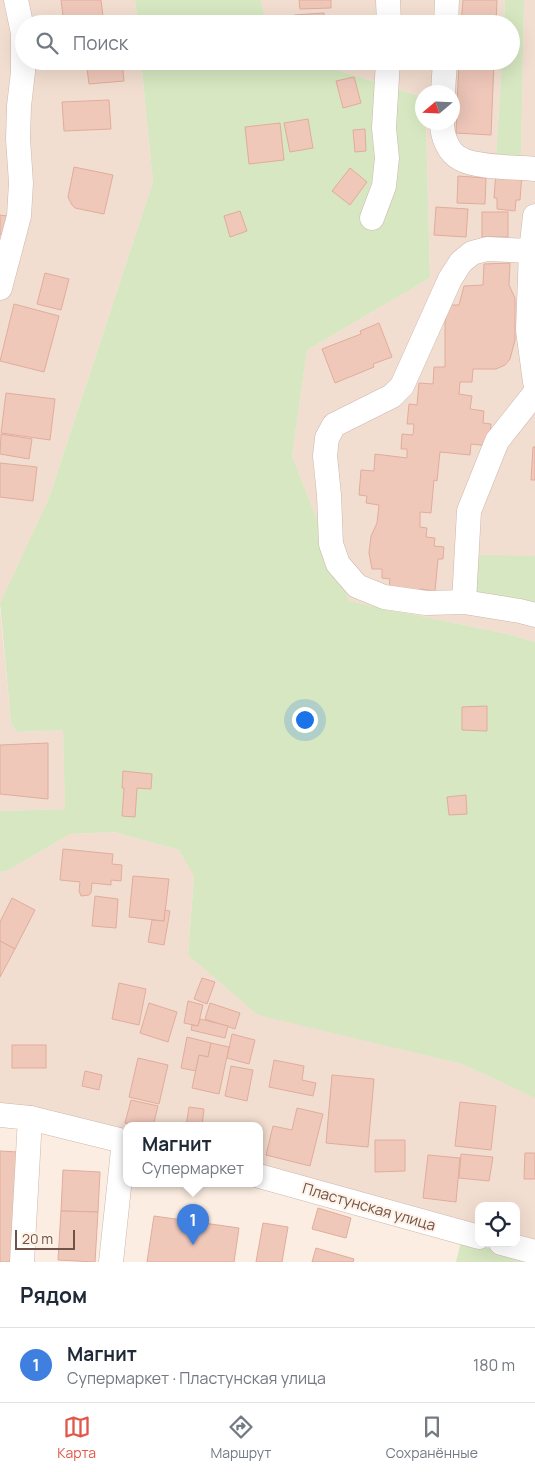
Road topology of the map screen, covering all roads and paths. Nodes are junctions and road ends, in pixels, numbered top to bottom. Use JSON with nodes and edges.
{"nodes":[{"id":1,"x":388,"y":0,"type":"edge"},
{"id":2,"x":447,"y":0,"type":"edge"},
{"id":3,"x":389,"y":15,"type":"edge"},
{"id":4,"x":446,"y":15,"type":"edge"},
{"id":5,"x":23,"y":70,"type":"edge"},
{"id":6,"x":387,"y":70,"type":"edge"},
{"id":7,"x":445,"y":70,"type":"edge"},
{"id":8,"x":444,"y":85,"type":"edge"},
{"id":9,"x":442,"y":130,"type":"edge"},
{"id":10,"x":535,"y":168,"type":"edge"},
{"id":11,"x":535,"y":216,"type":"edge"},
{"id":12,"x":372,"y":218,"type":"dead end"},
{"id":13,"x":531,"y":251,"type":"junction"},
{"id":14,"x":0,"y":288,"type":"edge"},
{"id":15,"x":535,"y":382,"type":"edge"},
{"id":16,"x":535,"y":393,"type":"edge"},
{"id":17,"x":464,"y":602,"type":"junction"},
{"id":18,"x":535,"y":615,"type":"edge"},
{"id":19,"x":0,"y":1116,"type":"edge"},
{"id":20,"x":30,"y":1118,"type":"junction"},
{"id":21,"x":123,"y":1141,"type":"edge"},
{"id":22,"x":123,"y":1159,"type":"edge"},
{"id":23,"x":263,"y":1177,"type":"edge"},
{"id":24,"x":475,"y":1236,"type":"edge"},
{"id":25,"x":516,"y":1247,"type":"edge"},
{"id":26,"x":535,"y":1252,"type":"edge"},
{"id":27,"x":22,"y":1262,"type":"edge"},
{"id":28,"x":111,"y":1262,"type":"edge"}],
"edges":[{"from":1,"to":3,"type":"street"},
{"from":2,"to":4,"type":"street"},
{"from":5,"to":14,"type":"street"},
{"from":6,"to":12,"type":"street"},
{"from":7,"to":8,"type":"street"},
{"from":9,"to":10,"type":"street"},
{"from":11,"to":13,"type":"street"},
{"from":13,"to":15,"type":"street"},
{"from":13,"to":17,"type":"street"},
{"from":16,"to":17,"type":"street"},
{"from":17,"to":18,"type":"street"},
{"from":19,"to":20,"type":"street"},
{"from":20,"to":21,"type":"street"},
{"from":20,"to":27,"type":"street"},
{"from":22,"to":28,"type":"street"},
{"from":23,"to":24,"type":"street","name":"Пластунская улица"},
{"from":25,"to":26,"type":"street"}]}
